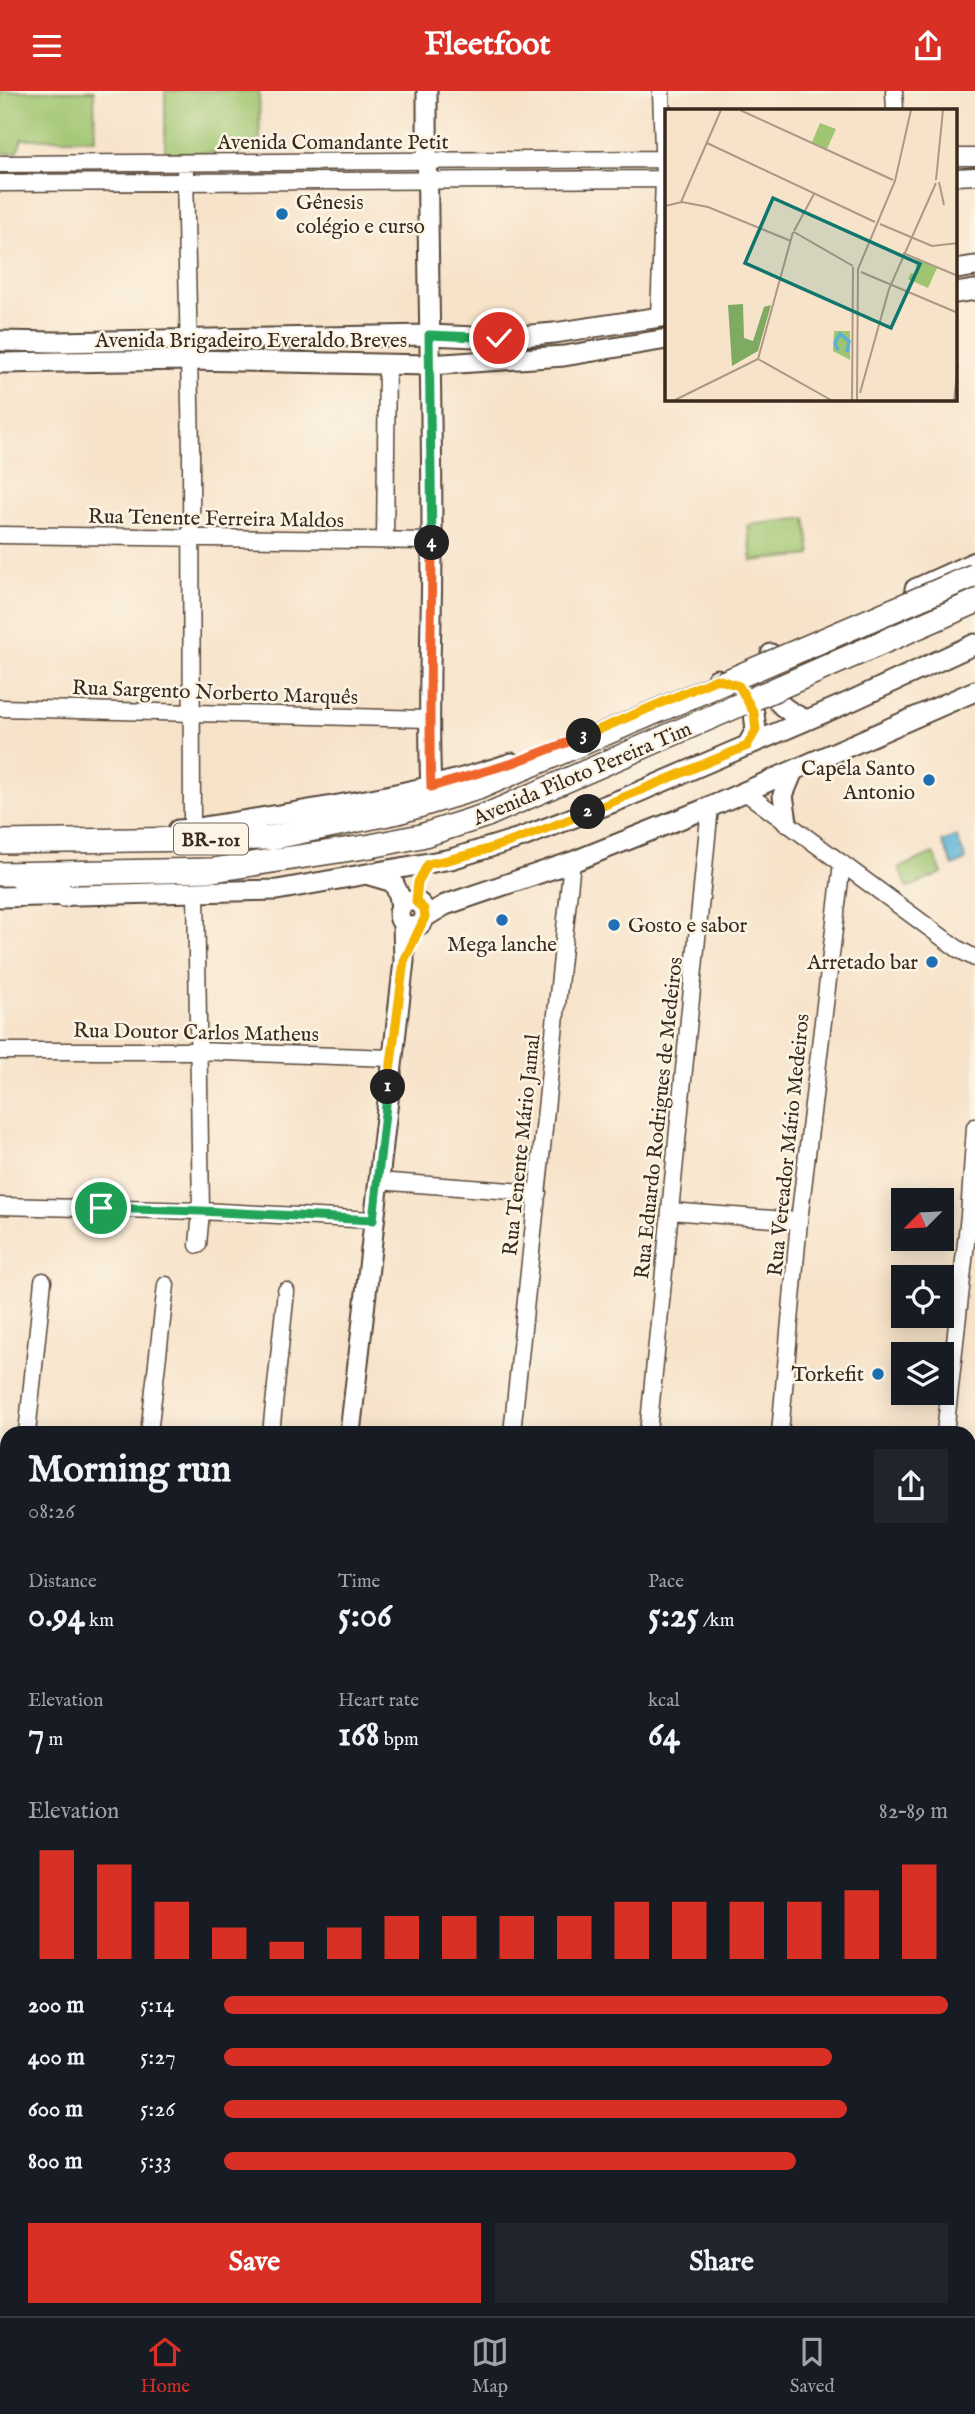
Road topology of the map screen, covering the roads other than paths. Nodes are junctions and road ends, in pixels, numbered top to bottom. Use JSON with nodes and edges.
{"nodes":[{"id":1,"x":427,"y":91,"type":"edge"},
{"id":2,"x":661,"y":91,"type":"edge"},
{"id":3,"x":894,"y":91,"type":"edge"},
{"id":4,"x":895,"y":109,"type":"edge"},
{"id":5,"x":665,"y":159,"type":"edge"},
{"id":6,"x":185,"y":163,"type":"junction"},
{"id":7,"x":0,"y":165,"type":"edge"},
{"id":8,"x":427,"y":171,"type":"junction"},
{"id":9,"x":665,"y":179,"type":"edge"},
{"id":10,"x":185,"y":181,"type":"junction"},
{"id":11,"x":0,"y":183,"type":"edge"},
{"id":12,"x":663,"y":317,"type":"edge"},
{"id":13,"x":429,"y":335,"type":"junction"},
{"id":14,"x":665,"y":339,"type":"edge"},
{"id":15,"x":189,"y":340,"type":"junction"},
{"id":16,"x":0,"y":341,"type":"edge"},
{"id":17,"x":190,"y":360,"type":"junction"},
{"id":18,"x":0,"y":363,"type":"edge"},
{"id":19,"x":387,"y":364,"type":"junction"},
{"id":20,"x":429,"y":365,"type":"junction"},
{"id":21,"x":0,"y":535,"type":"edge"},
{"id":22,"x":190,"y":539,"type":"junction"},
{"id":23,"x":385,"y":540,"type":"junction"},
{"id":24,"x":432,"y":541,"type":"junction"},
{"id":25,"x":975,"y":562,"type":"edge"},
{"id":26,"x":975,"y":575,"type":"edge"},
{"id":27,"x":975,"y":602,"type":"edge"},
{"id":28,"x":975,"y":643,"type":"edge"},
{"id":29,"x":771,"y":654,"type":"junction"},
{"id":30,"x":717,"y":679,"type":"junction"},
{"id":31,"x":975,"y":691,"type":"edge"},
{"id":32,"x":0,"y":708,"type":"edge"},
{"id":33,"x":193,"y":713,"type":"junction"},
{"id":34,"x":428,"y":719,"type":"junction"},
{"id":35,"x":807,"y":720,"type":"junction"},
{"id":36,"x":747,"y":746,"type":"junction"},
{"id":37,"x":793,"y":771,"type":"junction"},
{"id":38,"x":431,"y":787,"type":"junction"},
{"id":39,"x":744,"y":792,"type":"junction"},
{"id":40,"x":710,"y":807,"type":"junction"},
{"id":41,"x":787,"y":822,"type":"junction"},
{"id":42,"x":192,"y":829,"type":"junction"},
{"id":43,"x":0,"y":831,"type":"edge"},
{"id":44,"x":0,"y":842,"type":"edge"},
{"id":45,"x":572,"y":862,"type":"junction"},
{"id":46,"x":842,"y":863,"type":"junction"},
{"id":47,"x":428,"y":864,"type":"junction"},
{"id":48,"x":6,"y":874,"type":"edge"},
{"id":49,"x":368,"y":875,"type":"junction"},
{"id":50,"x":196,"y":893,"type":"junction"},
{"id":51,"x":64,"y":895,"type":"junction"},
{"id":52,"x":0,"y":897,"type":"edge"},
{"id":53,"x":415,"y":913,"type":"junction"},
{"id":54,"x":958,"y":949,"type":"junction"},
{"id":55,"x":975,"y":958,"type":"edge"},
{"id":56,"x":975,"y":969,"type":"edge"},
{"id":57,"x":0,"y":1051,"type":"edge"},
{"id":58,"x":198,"y":1051,"type":"junction"},
{"id":59,"x":391,"y":1058,"type":"junction"},
{"id":60,"x":975,"y":1127,"type":"edge"},
{"id":61,"x":377,"y":1181,"type":"junction"},
{"id":62,"x":538,"y":1193,"type":"junction"},
{"id":63,"x":0,"y":1206,"type":"edge"},
{"id":64,"x":201,"y":1211,"type":"junction"},
{"id":65,"x":670,"y":1211,"type":"junction"},
{"id":66,"x":972,"y":1216,"type":"edge"},
{"id":67,"x":373,"y":1220,"type":"junction"},
{"id":68,"x":799,"y":1221,"type":"junction"},
{"id":69,"x":198,"y":1245,"type":"dead end"},
{"id":70,"x":43,"y":1281,"type":"dead end"},
{"id":71,"x":166,"y":1285,"type":"dead end"},
{"id":72,"x":286,"y":1291,"type":"dead end"},
{"id":73,"x":28,"y":1426,"type":"edge"},
{"id":74,"x":150,"y":1426,"type":"edge"},
{"id":75,"x":272,"y":1426,"type":"edge"},
{"id":76,"x":351,"y":1426,"type":"edge"},
{"id":77,"x":513,"y":1426,"type":"edge"},
{"id":78,"x":649,"y":1426,"type":"edge"},
{"id":79,"x":781,"y":1426,"type":"edge"},
{"id":80,"x":946,"y":1426,"type":"edge"}],
"edges":[{"from":1,"to":8,"type":"main road"},
{"from":2,"to":5,"type":"street"},
{"from":3,"to":4,"type":"street"},
{"from":5,"to":8,"type":"street","name":"Avenida Comandante Petit"},
{"from":5,"to":9,"type":"street"},
{"from":6,"to":7,"type":"street","name":"Avenida Comandante Petit"},
{"from":6,"to":8,"type":"street","name":"Avenida Comandante Petit"},
{"from":6,"to":10,"type":"street"},
{"from":8,"to":9,"type":"street","name":"Avenida Comandante Petit"},
{"from":8,"to":10,"type":"street","name":"Avenida Comandante Petit"},
{"from":8,"to":13,"type":"main road"},
{"from":9,"to":12,"type":"street"},
{"from":10,"to":11,"type":"street","name":"Avenida Comandante Petit"},
{"from":10,"to":15,"type":"street"},
{"from":12,"to":13,"type":"main road","name":"Avenida Brigadeiro Everaldo Breves"},
{"from":13,"to":15,"type":"main road","name":"Avenida Brigadeiro Everaldo Breves"},
{"from":13,"to":20,"type":"main road"},
{"from":14,"to":20,"type":"main road","name":"Avenida Brigadeiro Everaldo Breves"},
{"from":15,"to":16,"type":"main road","name":"Avenida Brigadeiro Everaldo Breves"},
{"from":15,"to":17,"type":"street"},
{"from":17,"to":18,"type":"main road","name":"Avenida Brigadeiro Everaldo Breves"},
{"from":17,"to":19,"type":"main road","name":"Avenida Brigadeiro Everaldo Breves"},
{"from":17,"to":22,"type":"street"},
{"from":19,"to":20,"type":"main road","name":"Avenida Brigadeiro Everaldo Breves"},
{"from":19,"to":23,"type":"street"},
{"from":20,"to":24,"type":"main road"},
{"from":21,"to":22,"type":"street","name":"Rua Tenente Ferreira Maldos"},
{"from":22,"to":23,"type":"street","name":"Rua Tenente Ferreira Maldos"},
{"from":22,"to":33,"type":"street"},
{"from":23,"to":24,"type":"street","name":"Rua Tenente Ferreira Maldos"},
{"from":24,"to":34,"type":"main road"},
{"from":25,"to":29,"type":"main road"},
{"from":26,"to":44,"type":"highway","name":"Avenida Piloto Pereira Tim","number":"BR-101","bridge":true},
{"from":27,"to":48,"type":"highway","name":"Avenida Piloto Pereira Tim","number":"BR-101","bridge":true},
{"from":28,"to":35,"type":"main road"},
{"from":29,"to":30,"type":"main road"},
{"from":29,"to":35,"type":"main road"},
{"from":30,"to":36,"type":"main road"},
{"from":30,"to":38,"type":"main road"},
{"from":31,"to":37,"type":"main road"},
{"from":32,"to":33,"type":"street","name":"Rua Sargento Norberto Marquês"},
{"from":33,"to":34,"type":"street","name":"Rua Sargento Norberto Marquês"},
{"from":33,"to":42,"type":"street"},
{"from":34,"to":38,"type":"main road"},
{"from":35,"to":36,"type":"main road"},
{"from":36,"to":47,"type":"main road"},
{"from":37,"to":39,"type":"main road"},
{"from":37,"to":41,"type":"main road"},
{"from":38,"to":42,"type":"main road"},
{"from":39,"to":40,"type":"main road"},
{"from":39,"to":41,"type":"street"},
{"from":40,"to":45,"type":"main road"},
{"from":40,"to":65,"type":"street","name":"Rua Eduardo Rodrigues de Medeiros"},
{"from":41,"to":46,"type":"street"},
{"from":42,"to":43,"type":"main road"},
{"from":45,"to":53,"type":"main road"},
{"from":45,"to":62,"type":"street","name":"Rua Tenente Mário Jamal"},
{"from":46,"to":54,"type":"street"},
{"from":46,"to":68,"type":"street","name":"Rua Vereador Mário Medeiros"},
{"from":47,"to":49,"type":"main road"},
{"from":47,"to":53,"type":"main road"},
{"from":48,"to":51,"type":"highway"},
{"from":49,"to":50,"type":"main road"},
{"from":49,"to":53,"type":"main road"},
{"from":50,"to":51,"type":"main road"},
{"from":50,"to":58,"type":"street"},
{"from":51,"to":52,"type":"main road"},
{"from":53,"to":59,"type":"main road"},
{"from":54,"to":55,"type":"street"},
{"from":54,"to":56,"type":"street"},
{"from":57,"to":58,"type":"street","name":"Rua Doutor Carlos Matheus"},
{"from":58,"to":59,"type":"street","name":"Rua Doutor Carlos Matheus"},
{"from":58,"to":64,"type":"street"},
{"from":59,"to":61,"type":"main road"},
{"from":60,"to":66,"type":"street"},
{"from":61,"to":62,"type":"street"},
{"from":61,"to":67,"type":"main road"},
{"from":62,"to":77,"type":"street","name":"Rua Tenente Mário Jamal"},
{"from":63,"to":64,"type":"street"},
{"from":64,"to":67,"type":"street"},
{"from":64,"to":69,"type":"street"},
{"from":65,"to":68,"type":"street"},
{"from":65,"to":78,"type":"street","name":"Rua Eduardo Rodrigues de Medeiros"},
{"from":66,"to":80,"type":"street"},
{"from":67,"to":76,"type":"main road"},
{"from":68,"to":79,"type":"street","name":"Rua Vereador Mário Medeiros"},
{"from":70,"to":73,"type":"street"},
{"from":71,"to":74,"type":"street"},
{"from":72,"to":75,"type":"street"}]}
